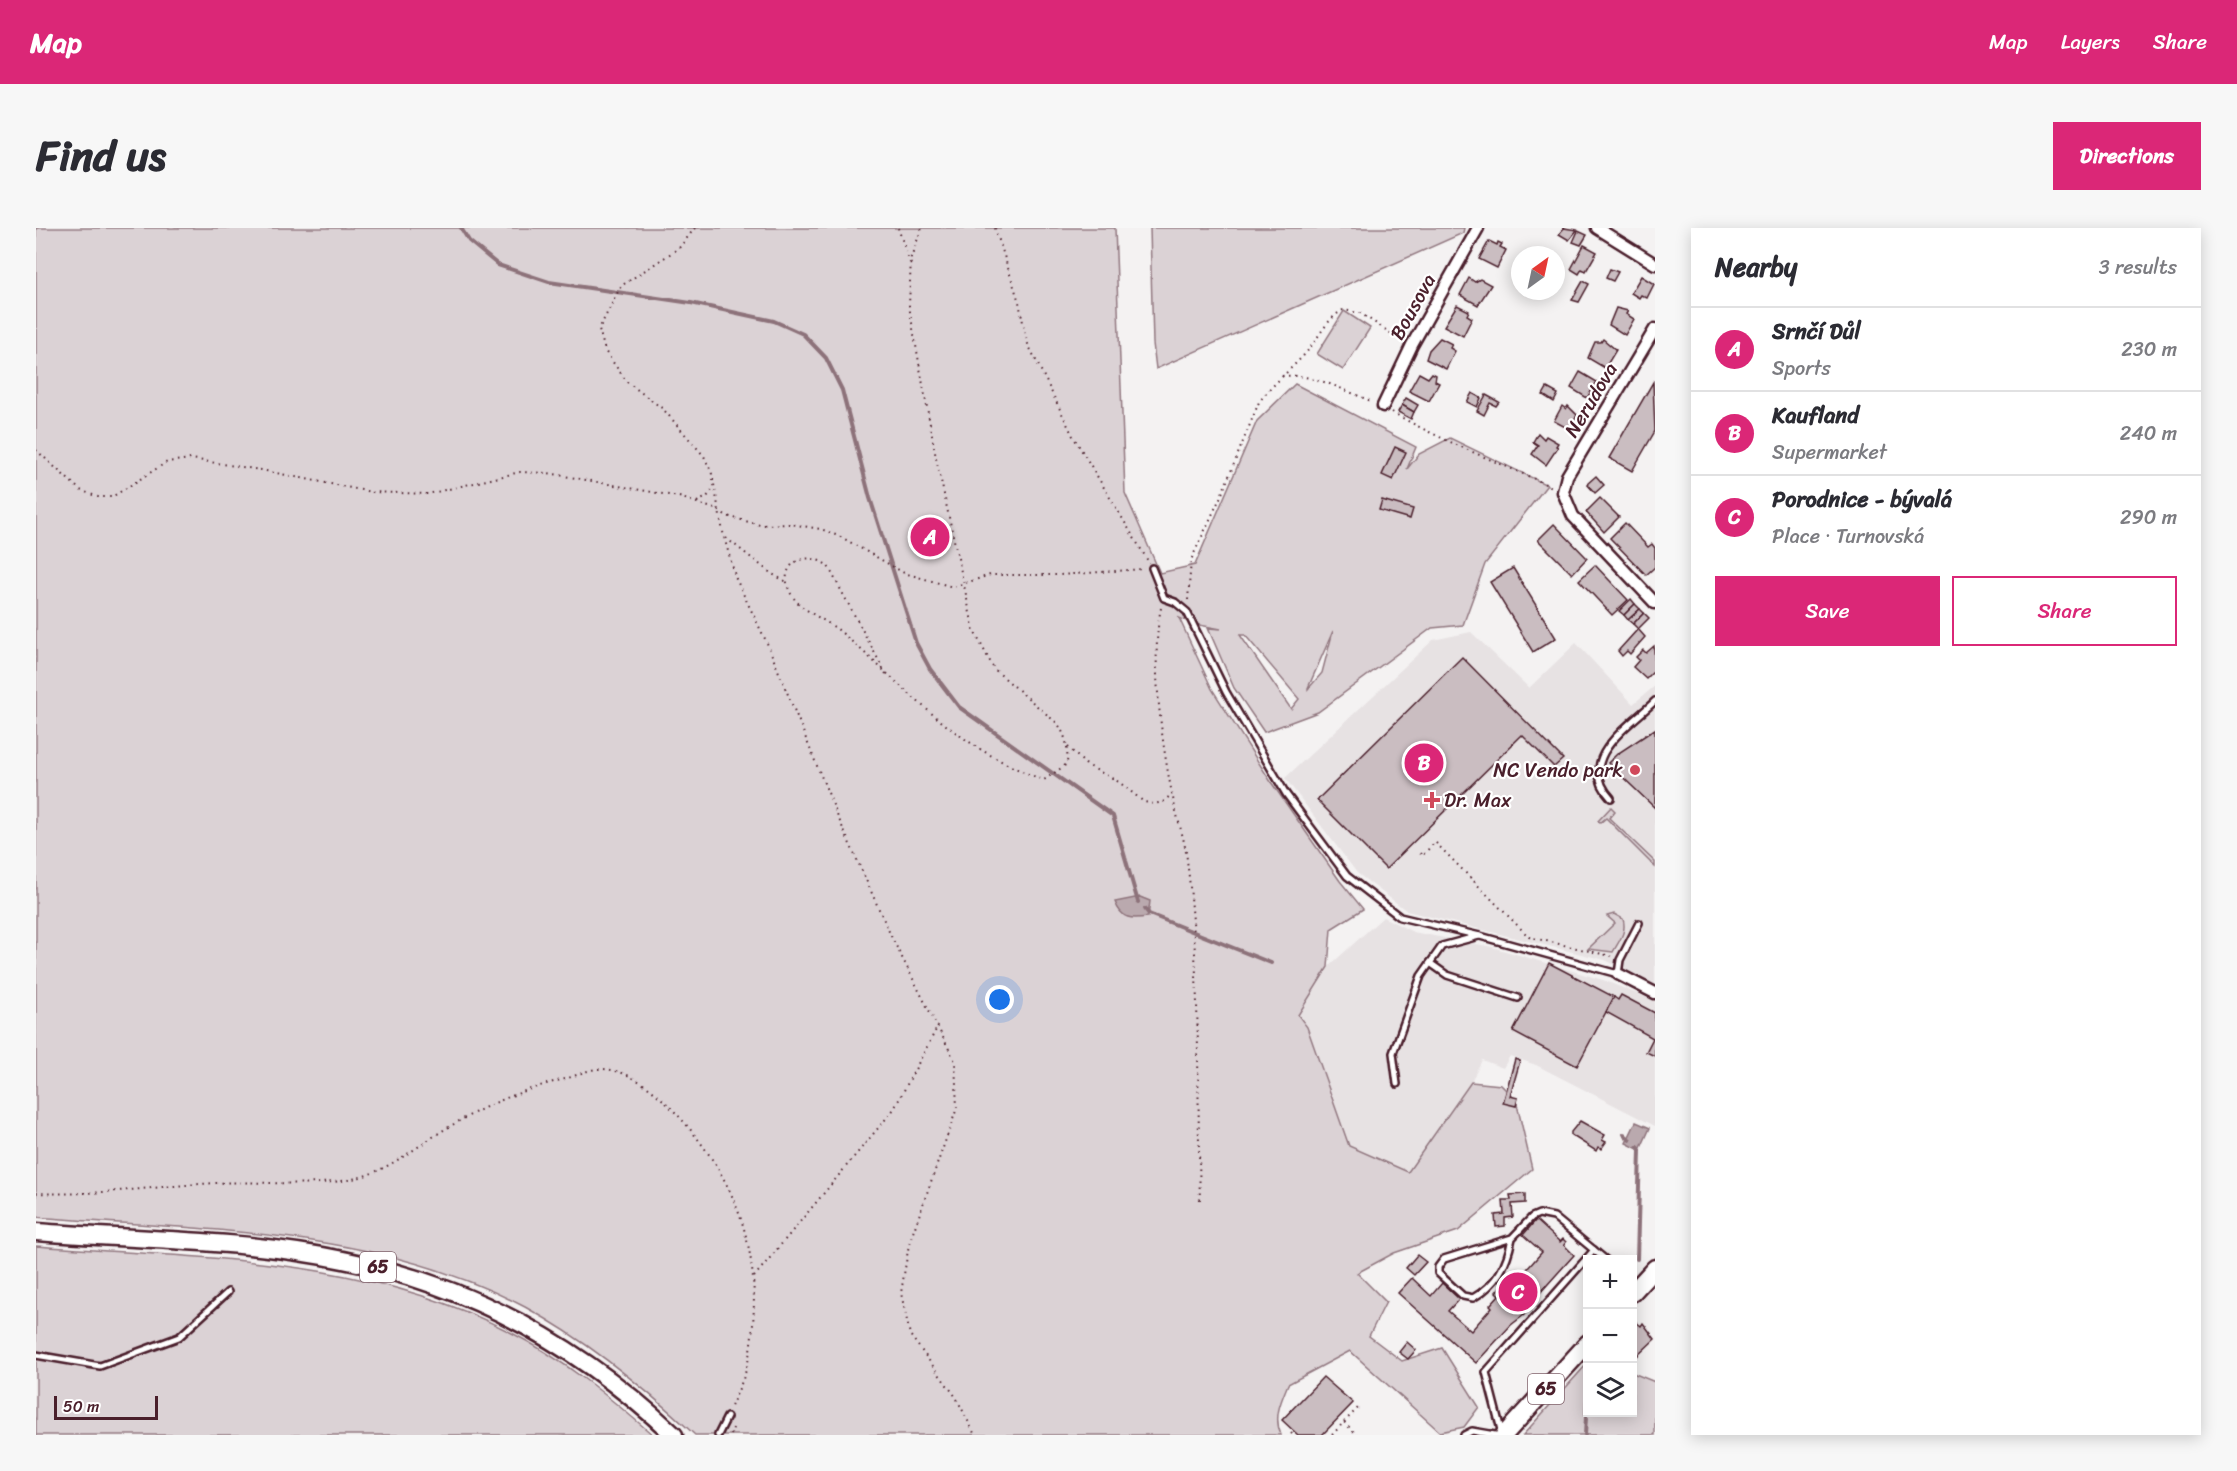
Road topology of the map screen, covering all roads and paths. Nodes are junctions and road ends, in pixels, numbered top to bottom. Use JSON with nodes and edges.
{"nodes":[{"id":1,"x":694,"y":228,"type":"edge"},
{"id":2,"x":898,"y":228,"type":"edge"},
{"id":3,"x":922,"y":228,"type":"edge"},
{"id":4,"x":995,"y":228,"type":"edge"},
{"id":5,"x":1478,"y":228,"type":"edge"},
{"id":6,"x":1597,"y":228,"type":"edge"},
{"id":7,"x":910,"y":263,"type":"junction"},
{"id":8,"x":1655,"y":264,"type":"edge"},
{"id":9,"x":1655,"y":329,"type":"edge"},
{"id":10,"x":1412,"y":345,"type":"junction"},
{"id":11,"x":1280,"y":376,"type":"junction"},
{"id":12,"x":1383,"y":406,"type":"junction"},
{"id":13,"x":36,"y":450,"type":"edge"},
{"id":14,"x":714,"y":487,"type":"junction"},
{"id":15,"x":1563,"y":492,"type":"junction"},
{"id":16,"x":697,"y":502,"type":"junction"},
{"id":17,"x":718,"y":510,"type":"junction"},
{"id":18,"x":724,"y":537,"type":"junction"},
{"id":19,"x":1152,"y":568,"type":"junction"},
{"id":20,"x":787,"y":582,"type":"junction"},
{"id":21,"x":964,"y":584,"type":"junction"},
{"id":22,"x":1164,"y":598,"type":"junction"},
{"id":23,"x":1655,"y":603,"type":"edge"},
{"id":24,"x":1187,"y":612,"type":"junction"},
{"id":25,"x":886,"y":674,"type":"junction"},
{"id":26,"x":1655,"y":701,"type":"edge"},
{"id":27,"x":1068,"y":747,"type":"junction"},
{"id":28,"x":1172,"y":794,"type":"junction"},
{"id":29,"x":1611,"y":798,"type":"dead end"},
{"id":30,"x":1420,"y":853,"type":"dead end"},
{"id":31,"x":1639,"y":923,"type":"dead end"},
{"id":32,"x":1480,"y":936,"type":"junction"},
{"id":33,"x":1620,"y":960,"type":"junction"},
{"id":34,"x":1430,"y":963,"type":"junction"},
{"id":35,"x":1618,"y":974,"type":"junction"},
{"id":36,"x":1655,"y":993,"type":"edge"},
{"id":37,"x":1518,"y":998,"type":"dead end"},
{"id":38,"x":938,"y":1026,"type":"junction"},
{"id":39,"x":1397,"y":1084,"type":"dead end"},
{"id":40,"x":36,"y":1193,"type":"edge"},
{"id":41,"x":1200,"y":1202,"type":"dead end"},
{"id":42,"x":36,"y":1232,"type":"edge"},
{"id":43,"x":1512,"y":1238,"type":"junction"},
{"id":44,"x":1594,"y":1250,"type":"junction"},
{"id":45,"x":1600,"y":1255,"type":"edge"},
{"id":46,"x":1655,"y":1268,"type":"edge"},
{"id":47,"x":754,"y":1277,"type":"junction"},
{"id":48,"x":1637,"y":1284,"type":"edge"},
{"id":49,"x":228,"y":1292,"type":"dead end"},
{"id":50,"x":1583,"y":1347,"type":"edge"},
{"id":51,"x":36,"y":1355,"type":"edge"},
{"id":52,"x":1358,"y":1408,"type":"dead end"},
{"id":53,"x":727,"y":1417,"type":"joint"},
{"id":54,"x":1344,"y":1422,"type":"junction"},
{"id":55,"x":674,"y":1435,"type":"edge"},
{"id":56,"x":718,"y":1435,"type":"edge"},
{"id":57,"x":975,"y":1435,"type":"edge"},
{"id":58,"x":1332,"y":1435,"type":"edge"},
{"id":59,"x":1357,"y":1435,"type":"edge"},
{"id":60,"x":1464,"y":1435,"type":"edge"},
{"id":61,"x":1495,"y":1435,"type":"edge"},
{"id":62,"x":1503,"y":1435,"type":"edge"}],
"edges":[{"from":1,"to":14,"type":"path"},
{"from":2,"to":7,"type":"path"},
{"from":3,"to":7,"type":"path"},
{"from":4,"to":19,"type":"path"},
{"from":5,"to":10,"type":"street","name":"Bousova"},
{"from":6,"to":8,"type":"street"},
{"from":7,"to":21,"type":"path"},
{"from":9,"to":15,"type":"street","name":"Nerudova"},
{"from":10,"to":11,"type":"path"},
{"from":10,"to":12,"type":"street","name":"Bousova"},
{"from":11,"to":12,"type":"path"},
{"from":11,"to":24,"type":"path"},
{"from":12,"to":15,"type":"path"},
{"from":13,"to":16,"type":"path"},
{"from":14,"to":16,"type":"path"},
{"from":14,"to":17,"type":"path"},
{"from":15,"to":23,"type":"street"},
{"from":16,"to":17,"type":"path"},
{"from":17,"to":18,"type":"path"},
{"from":17,"to":21,"type":"path"},
{"from":18,"to":20,"type":"path"},
{"from":18,"to":38,"type":"path"},
{"from":19,"to":21,"type":"path"},
{"from":19,"to":22,"type":"lane"},
{"from":20,"to":25,"type":"path"},
{"from":20,"to":25,"type":"path"},
{"from":21,"to":27,"type":"path"},
{"from":22,"to":24,"type":"lane"},
{"from":22,"to":28,"type":"path"},
{"from":24,"to":32,"type":"lane"},
{"from":25,"to":27,"type":"path"},
{"from":26,"to":29,"type":"lane"},
{"from":27,"to":28,"type":"path"},
{"from":28,"to":41,"type":"path"},
{"from":30,"to":33,"type":"path"},
{"from":31,"to":33,"type":"lane"},
{"from":32,"to":34,"type":"lane"},
{"from":32,"to":35,"type":"lane"},
{"from":33,"to":35,"type":"lane"},
{"from":34,"to":37,"type":"lane"},
{"from":34,"to":39,"type":"lane"},
{"from":35,"to":36,"type":"street"},
{"from":38,"to":47,"type":"path"},
{"from":38,"to":57,"type":"path"},
{"from":40,"to":47,"type":"path"},
{"from":42,"to":55,"type":"main road","number":"65"},
{"from":43,"to":43,"type":"lane"},
{"from":43,"to":44,"type":"lane"},
{"from":44,"to":45,"type":"lane"},
{"from":44,"to":62,"type":"lane"},
{"from":46,"to":48,"type":"main road"},
{"from":47,"to":53,"type":"path"},
{"from":49,"to":51,"type":"lane"},
{"from":50,"to":62,"type":"main road","number":"65"},
{"from":52,"to":54,"type":"path"},
{"from":53,"to":56,"type":"lane"},
{"from":54,"to":58,"type":"path"},
{"from":54,"to":59,"type":"path"},
{"from":60,"to":61,"type":"lane"}]}
